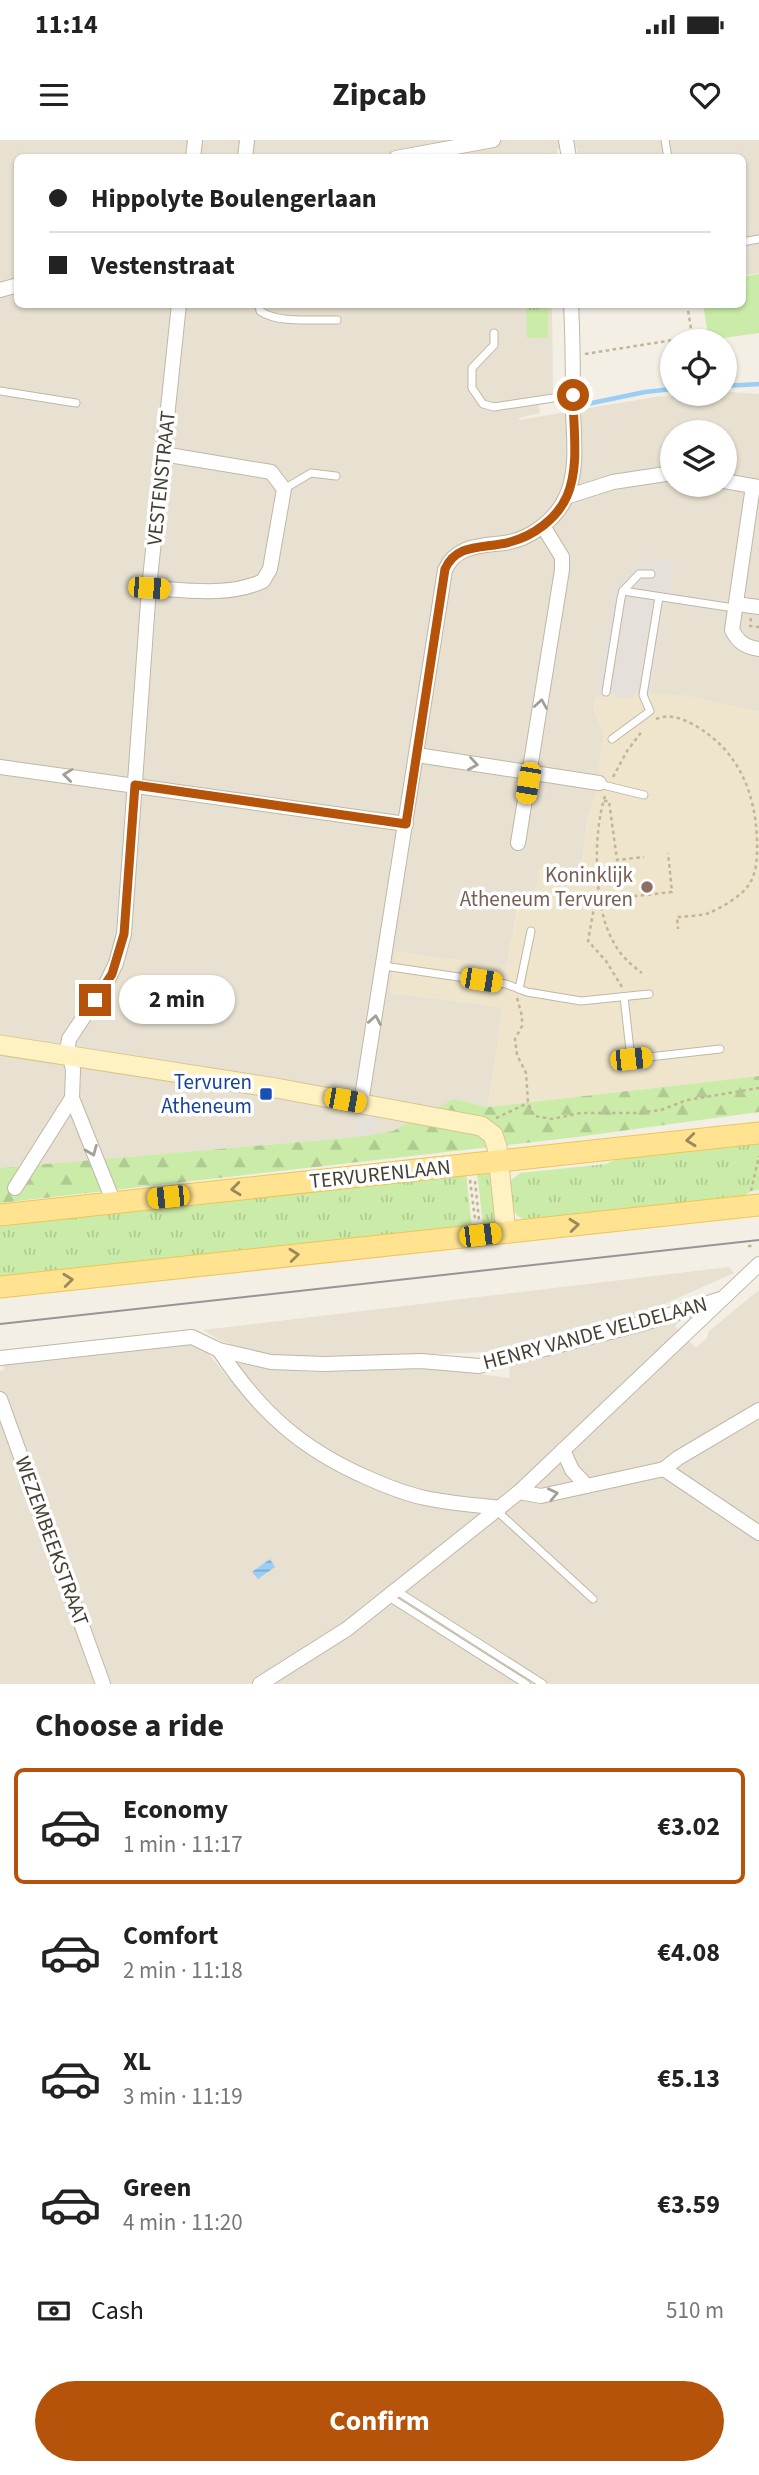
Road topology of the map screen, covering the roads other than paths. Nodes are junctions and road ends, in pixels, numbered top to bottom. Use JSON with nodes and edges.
{"nodes":[{"id":1,"x":493,"y":140,"type":"edge"},
{"id":2,"x":415,"y":154,"type":"edge"},
{"id":3,"x":179,"y":308,"type":"edge"},
{"id":4,"x":260,"y":308,"type":"edge"},
{"id":5,"x":571,"y":308,"type":"edge"},
{"id":6,"x":337,"y":320,"type":"dead end"},
{"id":7,"x":494,"y":333,"type":"dead end"},
{"id":8,"x":0,"y":391,"type":"edge"},
{"id":9,"x":573,"y":395,"type":"junction"},
{"id":10,"x":76,"y":403,"type":"dead end"},
{"id":11,"x":163,"y":454,"type":"junction"},
{"id":12,"x":660,"y":475,"type":"edge"},
{"id":13,"x":336,"y":477,"type":"dead end"},
{"id":14,"x":737,"y":483,"type":"edge"},
{"id":15,"x":756,"y":486,"type":"edge"},
{"id":16,"x":284,"y":489,"type":"junction"},
{"id":17,"x":566,"y":497,"type":"junction"},
{"id":18,"x":543,"y":526,"type":"junction"},
{"id":19,"x":651,"y":574,"type":"dead end"},
{"id":20,"x":149,"y":588,"type":"junction"},
{"id":21,"x":623,"y":591,"type":"junction"},
{"id":22,"x":659,"y":597,"type":"junction"},
{"id":23,"x":735,"y":606,"type":"junction"},
{"id":24,"x":759,"y":607,"type":"edge"},
{"id":25,"x":759,"y":649,"type":"edge"},
{"id":26,"x":606,"y":692,"type":"dead end"},
{"id":27,"x":612,"y":739,"type":"dead end"},
{"id":28,"x":417,"y":755,"type":"junction"},
{"id":29,"x":0,"y":766,"type":"edge"},
{"id":30,"x":530,"y":772,"type":"junction"},
{"id":31,"x":135,"y":785,"type":"junction"},
{"id":32,"x":603,"y":785,"type":"joint"},
{"id":33,"x":644,"y":794,"type":"dead end"},
{"id":34,"x":406,"y":824,"type":"junction"},
{"id":35,"x":518,"y":843,"type":"dead end"},
{"id":36,"x":531,"y":931,"type":"dead end"},
{"id":37,"x":384,"y":966,"type":"junction"},
{"id":38,"x":519,"y":989,"type":"junction"},
{"id":39,"x":649,"y":994,"type":"dead end"},
{"id":40,"x":624,"y":997,"type":"junction"},
{"id":41,"x":0,"y":1045,"type":"edge"},
{"id":42,"x":720,"y":1049,"type":"dead end"},
{"id":43,"x":70,"y":1055,"type":"junction"},
{"id":44,"x":72,"y":1098,"type":"junction"},
{"id":45,"x":361,"y":1103,"type":"junction"},
{"id":46,"x":759,"y":1133,"type":"edge"},
{"id":47,"x":498,"y":1161,"type":"junction"},
{"id":48,"x":15,"y":1188,"type":"dead end"},
{"id":49,"x":114,"y":1203,"type":"junction"},
{"id":50,"x":756,"y":1207,"type":"edge"},
{"id":51,"x":0,"y":1214,"type":"edge"},
{"id":52,"x":506,"y":1232,"type":"junction"},
{"id":53,"x":759,"y":1264,"type":"edge"},
{"id":54,"x":0,"y":1287,"type":"edge"},
{"id":55,"x":721,"y":1299,"type":"junction"},
{"id":56,"x":219,"y":1350,"type":"junction"},
{"id":57,"x":0,"y":1358,"type":"edge"},
{"id":58,"x":0,"y":1399,"type":"edge"},
{"id":59,"x":759,"y":1410,"type":"edge"},
{"id":60,"x":563,"y":1450,"type":"junction"},
{"id":61,"x":664,"y":1469,"type":"junction"},
{"id":62,"x":587,"y":1486,"type":"junction"},
{"id":63,"x":519,"y":1492,"type":"junction"},
{"id":64,"x":498,"y":1509,"type":"junction"},
{"id":65,"x":759,"y":1533,"type":"edge"},
{"id":66,"x":393,"y":1594,"type":"junction"},
{"id":67,"x":593,"y":1599,"type":"dead end"},
{"id":68,"x":103,"y":1684,"type":"edge"},
{"id":69,"x":260,"y":1684,"type":"edge"},
{"id":70,"x":526,"y":1684,"type":"edge"},
{"id":71,"x":543,"y":1684,"type":"edge"}],
"edges":[{"from":1,"to":2,"type":"street"},
{"from":3,"to":11,"type":"street","name":"VESTENSTRAAT"},
{"from":4,"to":6,"type":"lane"},
{"from":5,"to":9,"type":"street"},
{"from":7,"to":9,"type":"lane"},
{"from":8,"to":10,"type":"lane"},
{"from":9,"to":17,"type":"street"},
{"from":11,"to":16,"type":"street"},
{"from":11,"to":20,"type":"street","name":"VESTENSTRAAT"},
{"from":12,"to":17,"type":"street"},
{"from":13,"to":16,"type":"lane"},
{"from":14,"to":15,"type":"street"},
{"from":15,"to":23,"type":"street"},
{"from":16,"to":20,"type":"street"},
{"from":17,"to":18,"type":"street"},
{"from":18,"to":28,"type":"street"},
{"from":30,"to":18,"type":"street","one_way":true},
{"from":19,"to":21,"type":"lane"},
{"from":20,"to":31,"type":"street","name":"VESTENSTRAAT"},
{"from":21,"to":22,"type":"lane"},
{"from":21,"to":26,"type":"lane"},
{"from":22,"to":23,"type":"lane"},
{"from":22,"to":27,"type":"lane"},
{"from":23,"to":24,"type":"street"},
{"from":23,"to":25,"type":"street"},
{"from":28,"to":30,"type":"street","one_way":true},
{"from":28,"to":34,"type":"street"},
{"from":31,"to":29,"type":"street","one_way":true},
{"from":30,"to":32,"type":"street"},
{"from":30,"to":35,"type":"street"},
{"from":31,"to":34,"type":"street"},
{"from":31,"to":43,"type":"street","name":"VESTENSTRAAT"},
{"from":32,"to":33,"type":"lane"},
{"from":34,"to":37,"type":"street"},
{"from":36,"to":38,"type":"lane"},
{"from":37,"to":38,"type":"lane"},
{"from":45,"to":37,"type":"street","one_way":true},
{"from":38,"to":40,"type":"lane"},
{"from":39,"to":40,"type":"lane"},
{"from":40,"to":42,"type":"lane"},
{"from":41,"to":43,"type":"street"},
{"from":43,"to":44,"type":"street","name":"VESTENSTRAAT"},
{"from":43,"to":45,"type":"street"},
{"from":44,"to":48,"type":"street"},
{"from":44,"to":49,"type":"street","one_way":true},
{"from":45,"to":47,"type":"street"},
{"from":46,"to":47,"type":"main road","name":"TERVURENLAAN","one_way":true},
{"from":47,"to":49,"type":"main road","name":"TERVURENLAAN","one_way":true},
{"from":47,"to":52,"type":"street"},
{"from":49,"to":51,"type":"main road","name":"TERVURENLAAN"},
{"from":52,"to":50,"type":"main road","one_way":true},
{"from":54,"to":52,"type":"main road","one_way":true},
{"from":53,"to":55,"type":"street"},
{"from":55,"to":56,"type":"street","name":"HENRY VANDE VELDELAAN"},
{"from":55,"to":60,"type":"street"},
{"from":56,"to":57,"type":"street"},
{"from":56,"to":64,"type":"street"},
{"from":58,"to":68,"type":"street","name":"WEZEMBEEKSTRAAT"},
{"from":59,"to":61,"type":"street"},
{"from":60,"to":62,"type":"street"},
{"from":60,"to":63,"type":"street"},
{"from":61,"to":62,"type":"street"},
{"from":61,"to":65,"type":"street"},
{"from":63,"to":62,"type":"street","one_way":true},
{"from":63,"to":64,"type":"street"},
{"from":64,"to":66,"type":"street"},
{"from":64,"to":67,"type":"lane"},
{"from":66,"to":69,"type":"street"},
{"from":66,"to":70,"type":"lane"},
{"from":66,"to":71,"type":"lane"}]}
